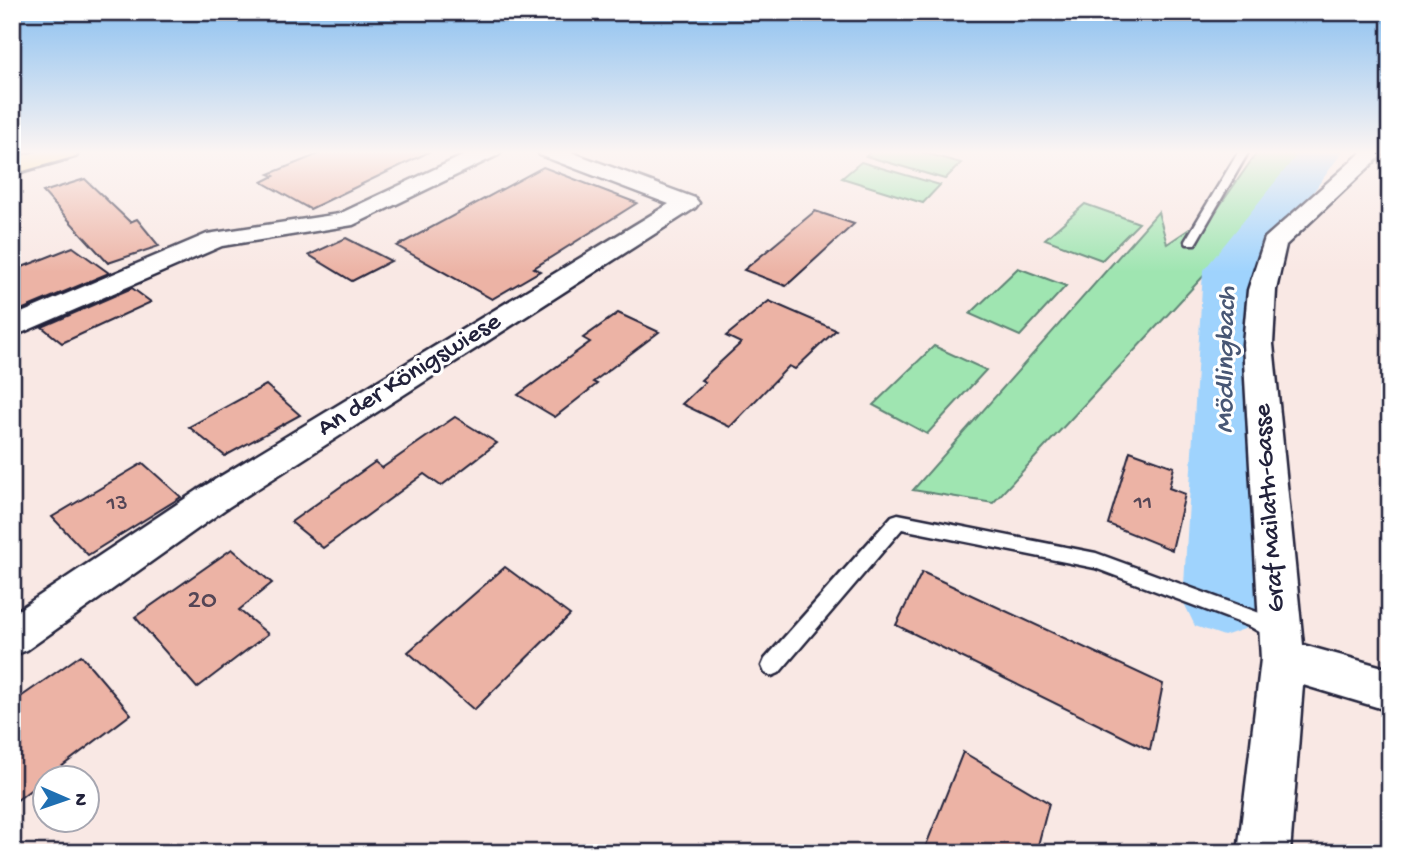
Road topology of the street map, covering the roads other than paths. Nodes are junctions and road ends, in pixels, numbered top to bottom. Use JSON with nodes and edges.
{"nodes":[{"id":1,"x":406,"y":191,"type":"edge"},
{"id":2,"x":656,"y":191,"type":"edge"},
{"id":3,"x":1220,"y":191,"type":"edge"},
{"id":4,"x":1331,"y":191,"type":"edge"},
{"id":5,"x":1191,"y":241,"type":"dead end"},
{"id":6,"x":12,"y":328,"type":"edge"},
{"id":7,"x":12,"y":638,"type":"edge"},
{"id":8,"x":1274,"y":638,"type":"junction"},
{"id":9,"x":772,"y":666,"type":"dead end"},
{"id":10,"x":1390,"y":690,"type":"edge"},
{"id":11,"x":1264,"y":853,"type":"edge"}],
"edges":[{"from":1,"to":6,"type":"street"},
{"from":2,"to":7,"type":"street","name":"An der Königswiese"},
{"from":3,"to":5,"type":"lane"},
{"from":4,"to":8,"type":"street","name":"Graf Mailath-Gasse"},
{"from":8,"to":9,"type":"lane"},
{"from":8,"to":10,"type":"street"},
{"from":8,"to":11,"type":"street","name":"Graf Mailath-Gasse"}]}
